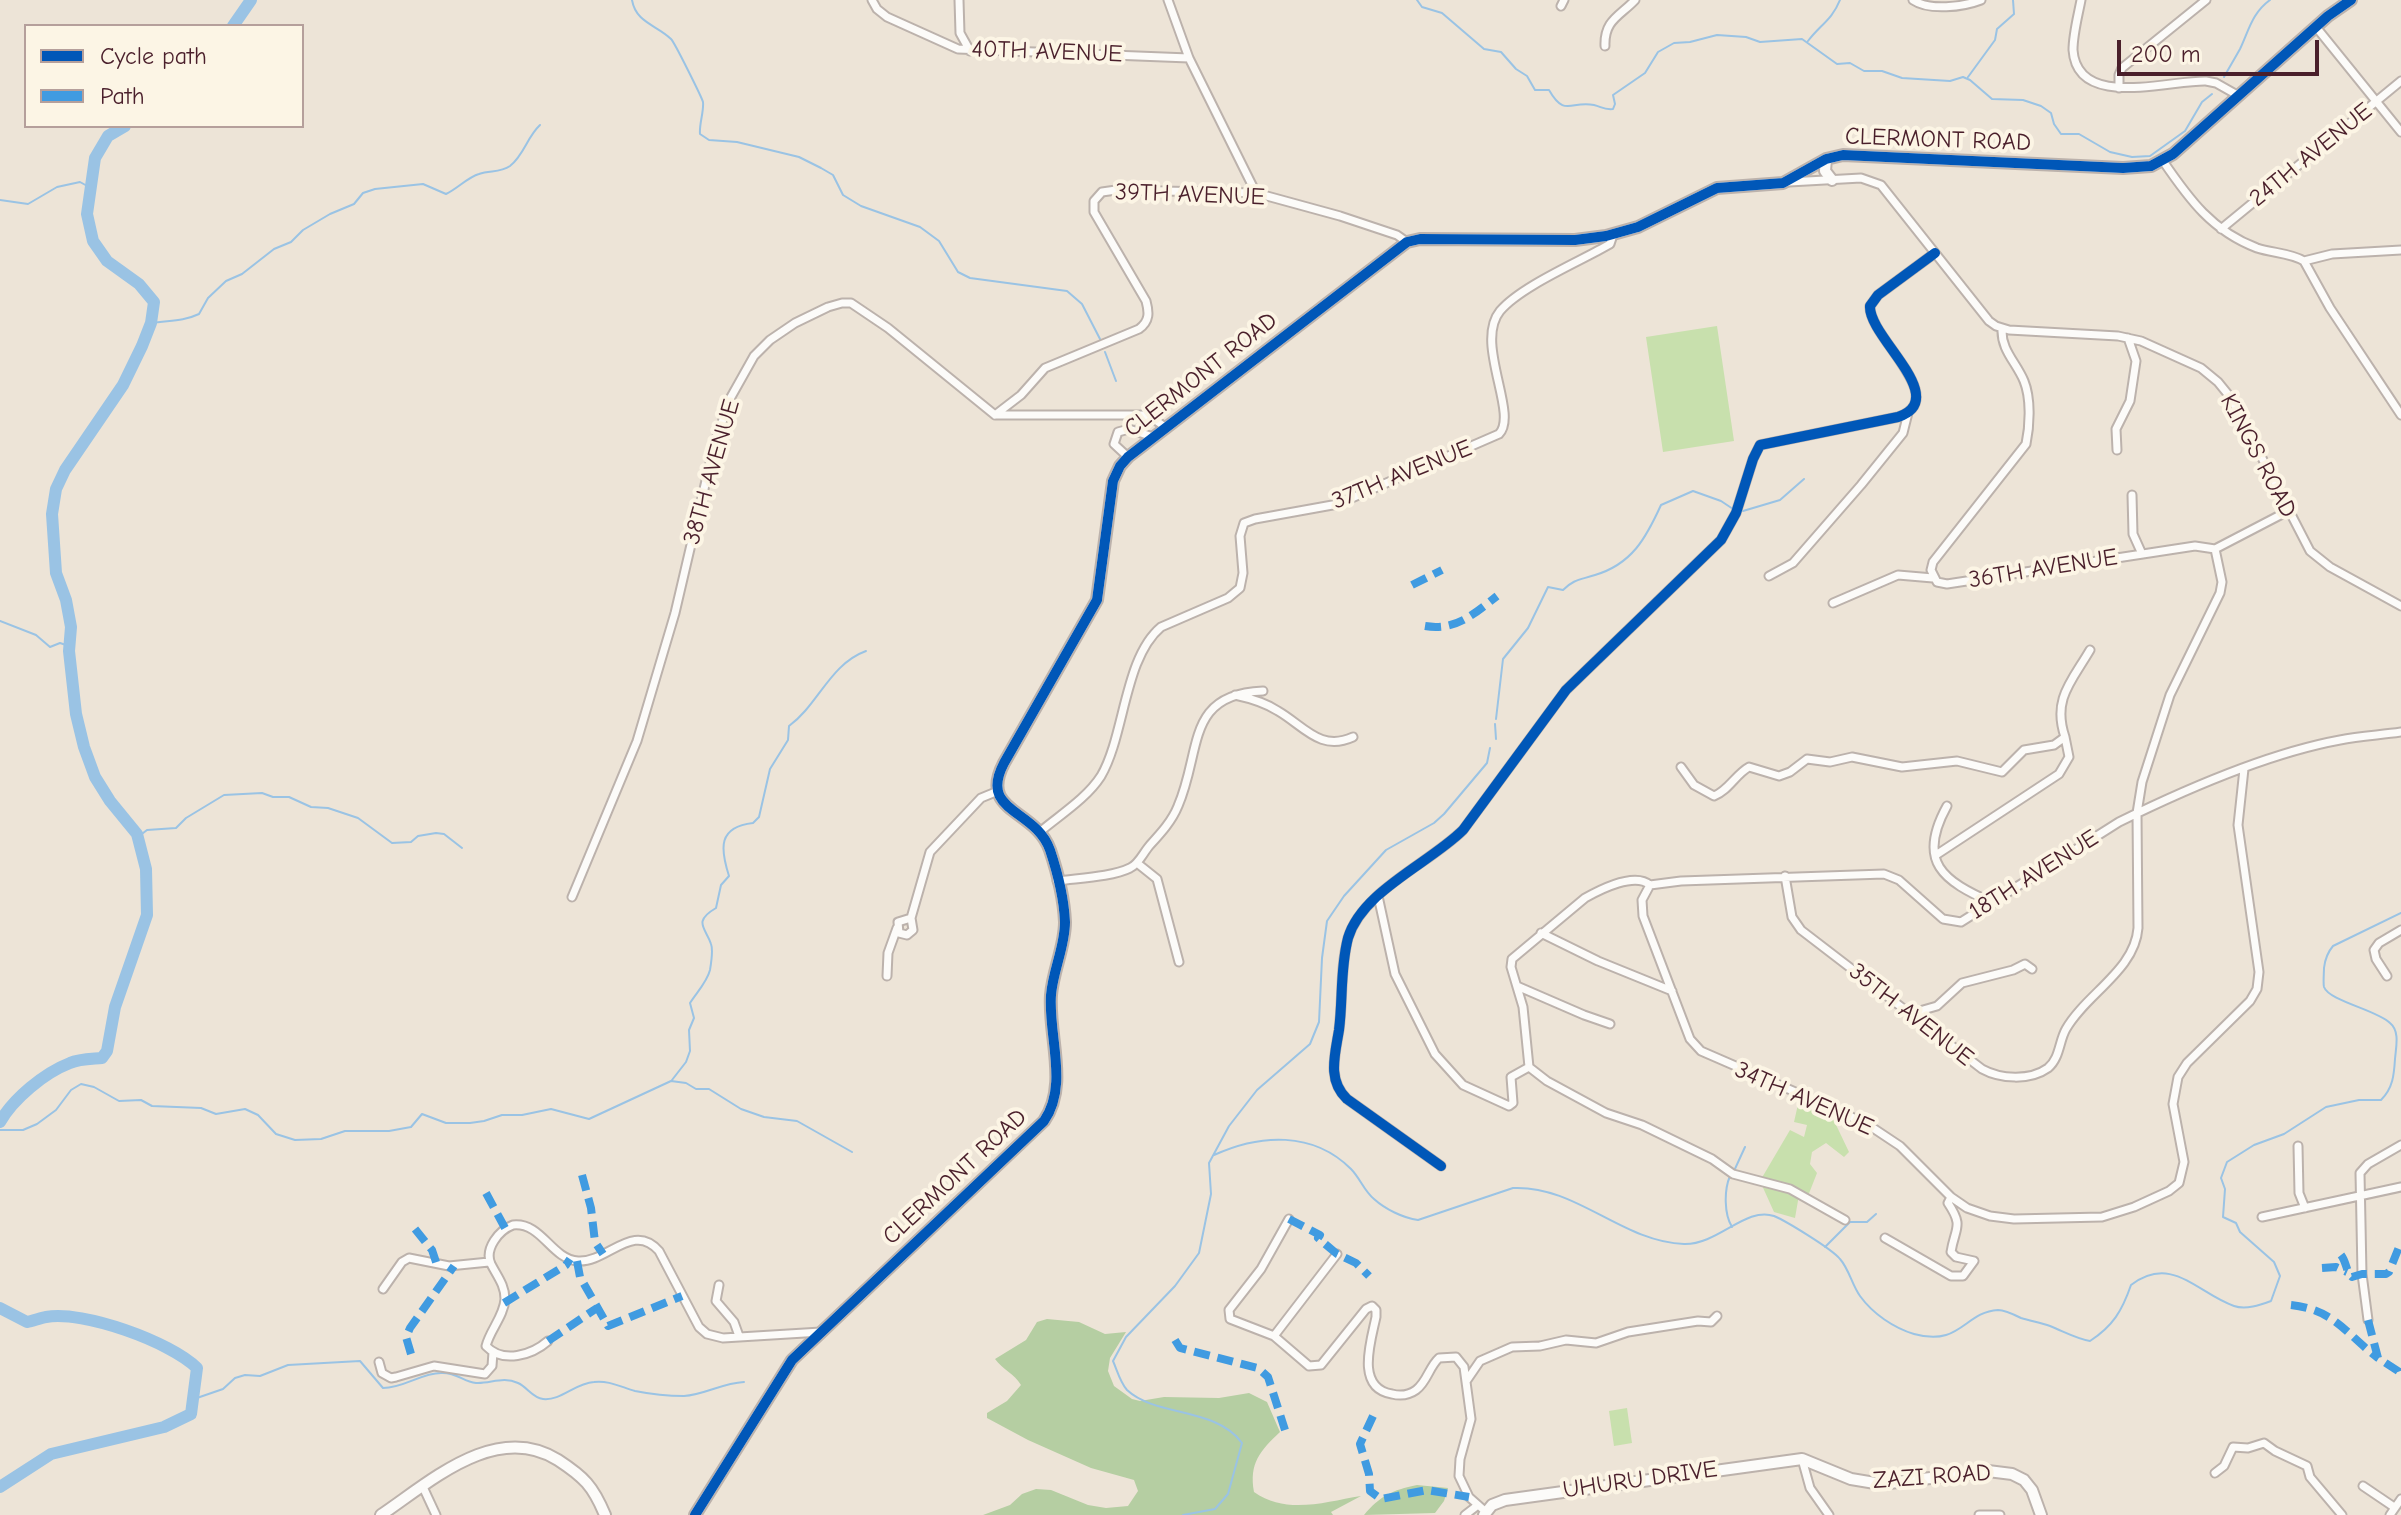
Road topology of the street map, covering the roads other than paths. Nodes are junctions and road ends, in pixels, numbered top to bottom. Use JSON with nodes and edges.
{"nodes":[{"id":1,"x":872,"y":0,"type":"edge"},
{"id":2,"x":959,"y":0,"type":"edge"},
{"id":3,"x":1168,"y":0,"type":"edge"},
{"id":4,"x":1635,"y":0,"type":"edge"},
{"id":5,"x":1913,"y":0,"type":"edge"},
{"id":6,"x":1981,"y":0,"type":"edge"},
{"id":7,"x":2081,"y":0,"type":"edge"},
{"id":8,"x":2206,"y":0,"type":"edge"},
{"id":9,"x":2351,"y":0,"type":"edge"},
{"id":10,"x":2316,"y":27,"type":"junction"},
{"id":11,"x":1605,"y":46,"type":"dead end"},
{"id":12,"x":970,"y":51,"type":"junction"},
{"id":13,"x":1189,"y":58,"type":"junction"},
{"id":14,"x":2401,"y":81,"type":"edge"},
{"id":15,"x":2119,"y":88,"type":"junction"},
{"id":16,"x":2239,"y":96,"type":"junction"},
{"id":17,"x":2376,"y":102,"type":"junction"},
{"id":18,"x":2401,"y":132,"type":"edge"},
{"id":19,"x":1826,"y":159,"type":"junction"},
{"id":20,"x":2163,"y":161,"type":"junction"},
{"id":21,"x":1832,"y":180,"type":"junction"},
{"id":22,"x":1783,"y":183,"type":"junction"},
{"id":23,"x":1256,"y":193,"type":"junction"},
{"id":24,"x":2221,"y":229,"type":"junction"},
{"id":25,"x":1613,"y":235,"type":"junction"},
{"id":26,"x":1407,"y":242,"type":"junction"},
{"id":27,"x":2401,"y":250,"type":"edge"},
{"id":28,"x":1935,"y":253,"type":"junction"},
{"id":29,"x":2304,"y":261,"type":"junction"},
{"id":30,"x":2002,"y":329,"type":"junction"},
{"id":31,"x":2128,"y":338,"type":"junction"},
{"id":32,"x":1908,"y":413,"type":"junction"},
{"id":33,"x":995,"y":415,"type":"junction"},
{"id":34,"x":2401,"y":415,"type":"edge"},
{"id":35,"x":1165,"y":427,"type":"junction"},
{"id":36,"x":1153,"y":437,"type":"junction"},
{"id":37,"x":2117,"y":450,"type":"dead end"},
{"id":38,"x":1128,"y":457,"type":"junction"},
{"id":39,"x":2132,"y":495,"type":"dead end"},
{"id":40,"x":2288,"y":511,"type":"junction"},
{"id":41,"x":2215,"y":549,"type":"junction"},
{"id":42,"x":2142,"y":554,"type":"junction"},
{"id":43,"x":1769,"y":576,"type":"dead end"},
{"id":44,"x":1933,"y":578,"type":"junction"},
{"id":45,"x":1833,"y":603,"type":"dead end"},
{"id":46,"x":2401,"y":606,"type":"edge"},
{"id":47,"x":2090,"y":650,"type":"dead end"},
{"id":48,"x":1263,"y":691,"type":"dead end"},
{"id":49,"x":1237,"y":693,"type":"junction"},
{"id":50,"x":2401,"y":732,"type":"edge"},
{"id":51,"x":1353,"y":737,"type":"dead end"},
{"id":52,"x":2065,"y":737,"type":"junction"},
{"id":53,"x":1681,"y":767,"type":"dead end"},
{"id":54,"x":2244,"y":769,"type":"junction"},
{"id":55,"x":998,"y":791,"type":"junction"},
{"id":56,"x":1947,"y":806,"type":"dead end"},
{"id":57,"x":2137,"y":813,"type":"junction"},
{"id":58,"x":1041,"y":831,"type":"junction"},
{"id":59,"x":1936,"y":855,"type":"junction"},
{"id":60,"x":1137,"y":863,"type":"junction"},
{"id":61,"x":1785,"y":876,"type":"junction"},
{"id":62,"x":1057,"y":881,"type":"junction"},
{"id":63,"x":1650,"y":885,"type":"junction"},
{"id":64,"x":1378,"y":896,"type":"junction"},
{"id":65,"x":572,"y":897,"type":"dead end"},
{"id":66,"x":1993,"y":903,"type":"junction"},
{"id":67,"x":911,"y":918,"type":"junction"},
{"id":68,"x":897,"y":928,"type":"junction"},
{"id":69,"x":2401,"y":930,"type":"edge"},
{"id":70,"x":1541,"y":933,"type":"junction"},
{"id":71,"x":1179,"y":962,"type":"dead end"},
{"id":72,"x":2032,"y":969,"type":"dead end"},
{"id":73,"x":887,"y":976,"type":"dead end"},
{"id":74,"x":2387,"y":976,"type":"dead end"},
{"id":75,"x":1517,"y":986,"type":"junction"},
{"id":76,"x":1672,"y":991,"type":"junction"},
{"id":77,"x":1909,"y":1014,"type":"junction"},
{"id":78,"x":1610,"y":1024,"type":"dead end"},
{"id":79,"x":1529,"y":1067,"type":"junction"},
{"id":80,"x":2401,"y":1145,"type":"edge"},
{"id":81,"x":2298,"y":1146,"type":"dead end"},
{"id":82,"x":1441,"y":1166,"type":"dead end"},
{"id":83,"x":2401,"y":1187,"type":"edge"},
{"id":84,"x":2359,"y":1196,"type":"junction"},
{"id":85,"x":1951,"y":1197,"type":"junction"},
{"id":86,"x":2305,"y":1208,"type":"junction"},
{"id":87,"x":2262,"y":1217,"type":"dead end"},
{"id":88,"x":1289,"y":1219,"type":"dead end"},
{"id":89,"x":1845,"y":1220,"type":"dead end"},
{"id":90,"x":1885,"y":1238,"type":"dead end"},
{"id":91,"x":1337,"y":1254,"type":"dead end"},
{"id":92,"x":489,"y":1262,"type":"junction"},
{"id":93,"x":719,"y":1285,"type":"dead end"},
{"id":94,"x":383,"y":1289,"type":"dead end"},
{"id":95,"x":1717,"y":1316,"type":"dead end"},
{"id":96,"x":2368,"y":1320,"type":"dead end"},
{"id":97,"x":821,"y":1332,"type":"junction"},
{"id":98,"x":739,"y":1336,"type":"junction"},
{"id":99,"x":1274,"y":1336,"type":"junction"},
{"id":100,"x":548,"y":1341,"type":"dead end"},
{"id":101,"x":493,"y":1352,"type":"junction"},
{"id":102,"x":379,"y":1362,"type":"dead end"},
{"id":103,"x":1465,"y":1382,"type":"junction"},
{"id":104,"x":1802,"y":1459,"type":"junction"},
{"id":105,"x":2215,"y":1473,"type":"dead end"},
{"id":106,"x":2363,"y":1486,"type":"dead end"},
{"id":107,"x":423,"y":1487,"type":"junction"},
{"id":108,"x":2401,"y":1499,"type":"edge"},
{"id":109,"x":2394,"y":1507,"type":"junction"},
{"id":110,"x":1483,"y":1511,"type":"edge"},
{"id":111,"x":381,"y":1515,"type":"edge"},
{"id":112,"x":436,"y":1515,"type":"edge"},
{"id":113,"x":605,"y":1515,"type":"edge"},
{"id":114,"x":695,"y":1515,"type":"edge"},
{"id":115,"x":1465,"y":1515,"type":"edge"},
{"id":116,"x":1829,"y":1515,"type":"edge"},
{"id":117,"x":1979,"y":1515,"type":"edge"},
{"id":118,"x":2000,"y":1515,"type":"edge"},
{"id":119,"x":2041,"y":1515,"type":"edge"},
{"id":120,"x":2342,"y":1515,"type":"edge"},
{"id":121,"x":2390,"y":1515,"type":"edge"}],
"edges":[{"from":1,"to":12,"type":"street","name":"40TH AVENUE"},
{"from":2,"to":12,"type":"street"},
{"from":3,"to":13,"type":"street"},
{"from":4,"to":11,"type":"street"},
{"from":5,"to":6,"type":"street"},
{"from":7,"to":15,"type":"street"},
{"from":8,"to":15,"type":"street"},
{"from":9,"to":10,"type":"street"},
{"from":10,"to":16,"type":"street"},
{"from":10,"to":17,"type":"street"},
{"from":12,"to":13,"type":"street","name":"40TH AVENUE"},
{"from":13,"to":23,"type":"street"},
{"from":14,"to":17,"type":"street","name":"24TH AVENUE"},
{"from":15,"to":16,"type":"street"},
{"from":16,"to":20,"type":"street"},
{"from":17,"to":18,"type":"street"},
{"from":17,"to":24,"type":"street","name":"24TH AVENUE"},
{"from":19,"to":20,"type":"street","name":"CLERMONT ROAD"},
{"from":19,"to":21,"type":"street"},
{"from":19,"to":22,"type":"street","name":"CLERMONT ROAD"},
{"from":20,"to":24,"type":"street"},
{"from":21,"to":22,"type":"street","name":"CLERMONT ROAD"},
{"from":21,"to":28,"type":"street","name":"CLERMONT ROAD"},
{"from":22,"to":25,"type":"street","name":"CLERMONT ROAD"},
{"from":23,"to":26,"type":"street","name":"39TH AVENUE"},
{"from":23,"to":33,"type":"street","name":"39TH AVENUE"},
{"from":24,"to":29,"type":"street"},
{"from":25,"to":26,"type":"street","name":"CLERMONT ROAD"},
{"from":25,"to":58,"type":"street","name":"37TH AVENUE"},
{"from":26,"to":35,"type":"street","name":"CLERMONT ROAD"},
{"from":27,"to":29,"type":"street"},
{"from":28,"to":30,"type":"street","name":"CLERMONT ROAD"},
{"from":28,"to":32,"type":"street"},
{"from":29,"to":34,"type":"street"},
{"from":30,"to":31,"type":"street","name":"KINGS ROAD"},
{"from":30,"to":44,"type":"street","name":"36TH AVENUE"},
{"from":31,"to":37,"type":"street"},
{"from":31,"to":40,"type":"street","name":"KINGS ROAD"},
{"from":32,"to":43,"type":"street"},
{"from":32,"to":64,"type":"street"},
{"from":33,"to":35,"type":"street"},
{"from":33,"to":65,"type":"street","name":"38TH AVENUE"},
{"from":35,"to":36,"type":"street","name":"CLERMONT ROAD"},
{"from":36,"to":38,"type":"street","name":"CLERMONT ROAD"},
{"from":36,"to":38,"type":"street"},
{"from":38,"to":55,"type":"street","name":"CLERMONT ROAD"},
{"from":39,"to":42,"type":"street"},
{"from":40,"to":41,"type":"street","name":"36TH AVENUE"},
{"from":40,"to":46,"type":"street","name":"KINGS ROAD"},
{"from":41,"to":42,"type":"street","name":"36TH AVENUE"},
{"from":41,"to":57,"type":"street","name":"35TH AVENUE"},
{"from":42,"to":44,"type":"street","name":"36TH AVENUE"},
{"from":44,"to":45,"type":"street"},
{"from":47,"to":52,"type":"street"},
{"from":48,"to":49,"type":"street"},
{"from":49,"to":51,"type":"street"},
{"from":49,"to":60,"type":"street"},
{"from":50,"to":54,"type":"street","name":"18TH AVENUE"},
{"from":52,"to":53,"type":"street"},
{"from":52,"to":59,"type":"street"},
{"from":54,"to":57,"type":"street","name":"18TH AVENUE"},
{"from":54,"to":85,"type":"street","name":"34TH AVENUE"},
{"from":55,"to":58,"type":"street"},
{"from":55,"to":67,"type":"street"},
{"from":56,"to":59,"type":"street"},
{"from":57,"to":66,"type":"street","name":"18TH AVENUE"},
{"from":57,"to":77,"type":"street","name":"35TH AVENUE"},
{"from":58,"to":62,"type":"street","name":"CLERMONT ROAD"},
{"from":59,"to":66,"type":"street"},
{"from":60,"to":62,"type":"street"},
{"from":60,"to":71,"type":"street"},
{"from":61,"to":63,"type":"street","name":"18TH AVENUE"},
{"from":61,"to":66,"type":"street","name":"18TH AVENUE"},
{"from":61,"to":77,"type":"street","name":"35TH AVENUE"},
{"from":62,"to":97,"type":"street","name":"CLERMONT ROAD"},
{"from":63,"to":70,"type":"street","name":"18TH AVENUE"},
{"from":63,"to":76,"type":"street","name":"34TH AVENUE"},
{"from":64,"to":79,"type":"street"},
{"from":64,"to":82,"type":"street"},
{"from":67,"to":68,"type":"street"},
{"from":67,"to":68,"type":"street"},
{"from":68,"to":73,"type":"street"},
{"from":69,"to":74,"type":"street"},
{"from":70,"to":75,"type":"street","name":"18TH AVENUE"},
{"from":70,"to":76,"type":"street"},
{"from":72,"to":77,"type":"street"},
{"from":75,"to":78,"type":"street"},
{"from":75,"to":79,"type":"street","name":"18TH AVENUE"},
{"from":76,"to":85,"type":"street","name":"34TH AVENUE"},
{"from":79,"to":89,"type":"street"},
{"from":80,"to":84,"type":"street"},
{"from":81,"to":86,"type":"street"},
{"from":83,"to":84,"type":"street"},
{"from":84,"to":86,"type":"street"},
{"from":84,"to":96,"type":"street"},
{"from":85,"to":90,"type":"street"},
{"from":86,"to":87,"type":"street"},
{"from":88,"to":99,"type":"street"},
{"from":91,"to":99,"type":"street"},
{"from":92,"to":94,"type":"street"},
{"from":92,"to":98,"type":"street"},
{"from":92,"to":101,"type":"street"},
{"from":93,"to":98,"type":"street"},
{"from":95,"to":103,"type":"street"},
{"from":97,"to":98,"type":"street"},
{"from":97,"to":114,"type":"street","name":"CLERMONT ROAD"},
{"from":99,"to":103,"type":"street"},
{"from":100,"to":101,"type":"street"},
{"from":101,"to":102,"type":"street"},
{"from":103,"to":110,"type":"street"},
{"from":104,"to":110,"type":"street","name":"UHURU DRIVE"},
{"from":104,"to":116,"type":"street"},
{"from":104,"to":119,"type":"street","name":"ZAZI ROAD"},
{"from":105,"to":120,"type":"street"},
{"from":106,"to":109,"type":"street"},
{"from":107,"to":111,"type":"street"},
{"from":107,"to":112,"type":"street"},
{"from":107,"to":113,"type":"street"},
{"from":108,"to":109,"type":"street"},
{"from":109,"to":121,"type":"street"},
{"from":110,"to":115,"type":"street"},
{"from":117,"to":118,"type":"street"}]}
